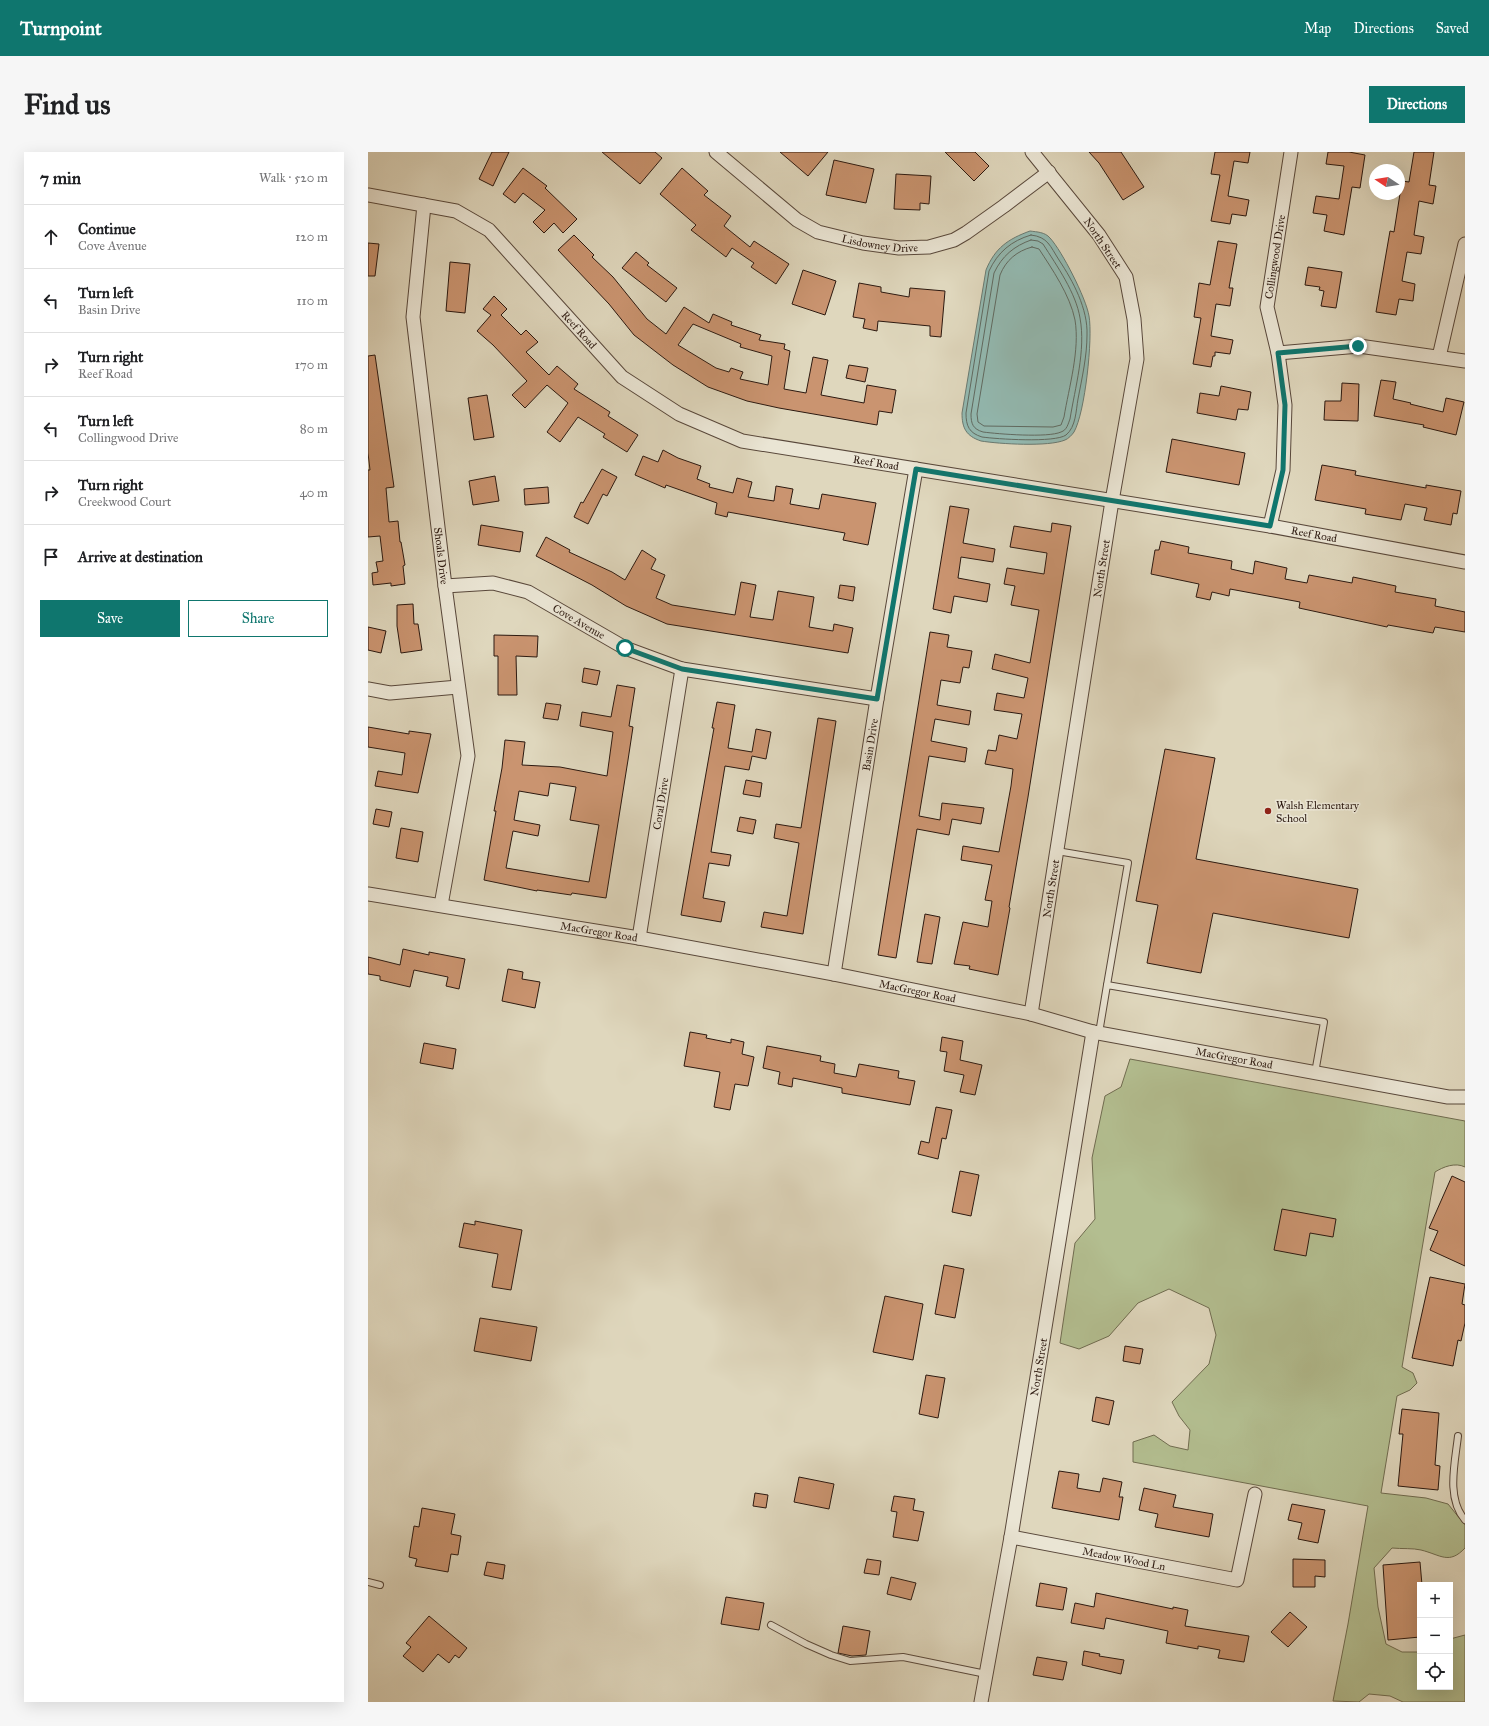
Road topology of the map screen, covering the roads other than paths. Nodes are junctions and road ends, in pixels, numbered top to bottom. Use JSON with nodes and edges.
{"nodes":[{"id":1,"x":716,"y":152,"type":"edge"},
{"id":2,"x":1032,"y":152,"type":"edge"},
{"id":3,"x":1291,"y":152,"type":"edge"},
{"id":4,"x":1049,"y":172,"type":"junction"},
{"id":5,"x":368,"y":195,"type":"edge"},
{"id":6,"x":424,"y":205,"type":"junction"},
{"id":7,"x":1465,"y":244,"type":"edge"},
{"id":8,"x":1278,"y":353,"type":"junction"},
{"id":9,"x":1439,"y":357,"type":"junction"},
{"id":10,"x":1465,"y":361,"type":"edge"},
{"id":11,"x":916,"y":469,"type":"junction"},
{"id":12,"x":1112,"y":501,"type":"junction"},
{"id":13,"x":1270,"y":526,"type":"junction"},
{"id":14,"x":1465,"y":562,"type":"edge"},
{"id":15,"x":445,"y":586,"type":"junction"},
{"id":16,"x":682,"y":669,"type":"junction"},
{"id":17,"x":458,"y":687,"type":"junction"},
{"id":18,"x":368,"y":689,"type":"edge"},
{"id":19,"x":877,"y":699,"type":"junction"},
{"id":20,"x":1057,"y":851,"type":"junction"},
{"id":21,"x":368,"y":894,"type":"edge"},
{"id":22,"x":441,"y":905,"type":"junction"},
{"id":23,"x":639,"y":938,"type":"junction"},
{"id":24,"x":834,"y":974,"type":"junction"},
{"id":25,"x":1108,"y":985,"type":"junction"},
{"id":26,"x":1031,"y":1014,"type":"junction"},
{"id":27,"x":1096,"y":1033,"type":"junction"},
{"id":28,"x":1314,"y":1073,"type":"junction"},
{"id":29,"x":1465,"y":1097,"type":"edge"},
{"id":30,"x":1458,"y":1436,"type":"dead end"},
{"id":31,"x":1255,"y":1494,"type":"dead end"},
{"id":32,"x":1465,"y":1520,"type":"edge"},
{"id":33,"x":1011,"y":1537,"type":"junction"},
{"id":34,"x":368,"y":1582,"type":"edge"},
{"id":35,"x":380,"y":1585,"type":"dead end"},
{"id":36,"x":771,"y":1625,"type":"dead end"},
{"id":37,"x":986,"y":1674,"type":"junction"},
{"id":38,"x":981,"y":1702,"type":"edge"}],
"edges":[{"from":1,"to":4,"type":"street","name":"Lisdowney Drive"},
{"from":2,"to":4,"type":"street","name":"North Street"},
{"from":3,"to":8,"type":"street","name":"Collingwood Drive"},
{"from":4,"to":12,"type":"street","name":"North Street"},
{"from":5,"to":6,"type":"street","name":"Reef Road"},
{"from":6,"to":11,"type":"street","name":"Reef Road"},
{"from":6,"to":15,"type":"street","name":"Shoals Drive"},
{"from":7,"to":9,"type":"street"},
{"from":8,"to":9,"type":"street"},
{"from":8,"to":13,"type":"street","name":"Collingwood Drive"},
{"from":9,"to":10,"type":"street"},
{"from":11,"to":12,"type":"street","name":"Reef Road"},
{"from":11,"to":19,"type":"street","name":"Basin Drive"},
{"from":12,"to":13,"type":"street","name":"Reef Road"},
{"from":12,"to":20,"type":"street","name":"North Street"},
{"from":13,"to":14,"type":"street","name":"Reef Road"},
{"from":15,"to":16,"type":"street","name":"Cove Avenue"},
{"from":15,"to":17,"type":"street","name":"Shoals Drive"},
{"from":16,"to":19,"type":"street","name":"Cove Avenue"},
{"from":16,"to":23,"type":"street","name":"Coral Drive"},
{"from":17,"to":18,"type":"street"},
{"from":17,"to":22,"type":"street","name":"Shoals Drive"},
{"from":19,"to":24,"type":"street","name":"Basin Drive"},
{"from":20,"to":25,"type":"lane"},
{"from":20,"to":26,"type":"street","name":"North Street"},
{"from":21,"to":22,"type":"street","name":"MacGregor Road"},
{"from":22,"to":23,"type":"street","name":"MacGregor Road"},
{"from":23,"to":24,"type":"street","name":"MacGregor Road"},
{"from":24,"to":26,"type":"street","name":"MacGregor Road"},
{"from":25,"to":27,"type":"lane"},
{"from":25,"to":28,"type":"lane"},
{"from":26,"to":27,"type":"street","name":"MacGregor Road"},
{"from":27,"to":28,"type":"street","name":"MacGregor Road"},
{"from":27,"to":33,"type":"street","name":"North Street"},
{"from":28,"to":29,"type":"street","name":"MacGregor Road"},
{"from":30,"to":32,"type":"lane"},
{"from":31,"to":33,"type":"street","name":"Meadow Wood Ln"},
{"from":33,"to":37,"type":"street","name":"North Street"},
{"from":34,"to":35,"type":"lane"},
{"from":36,"to":37,"type":"lane"},
{"from":37,"to":38,"type":"street","name":"North Street"}]}
